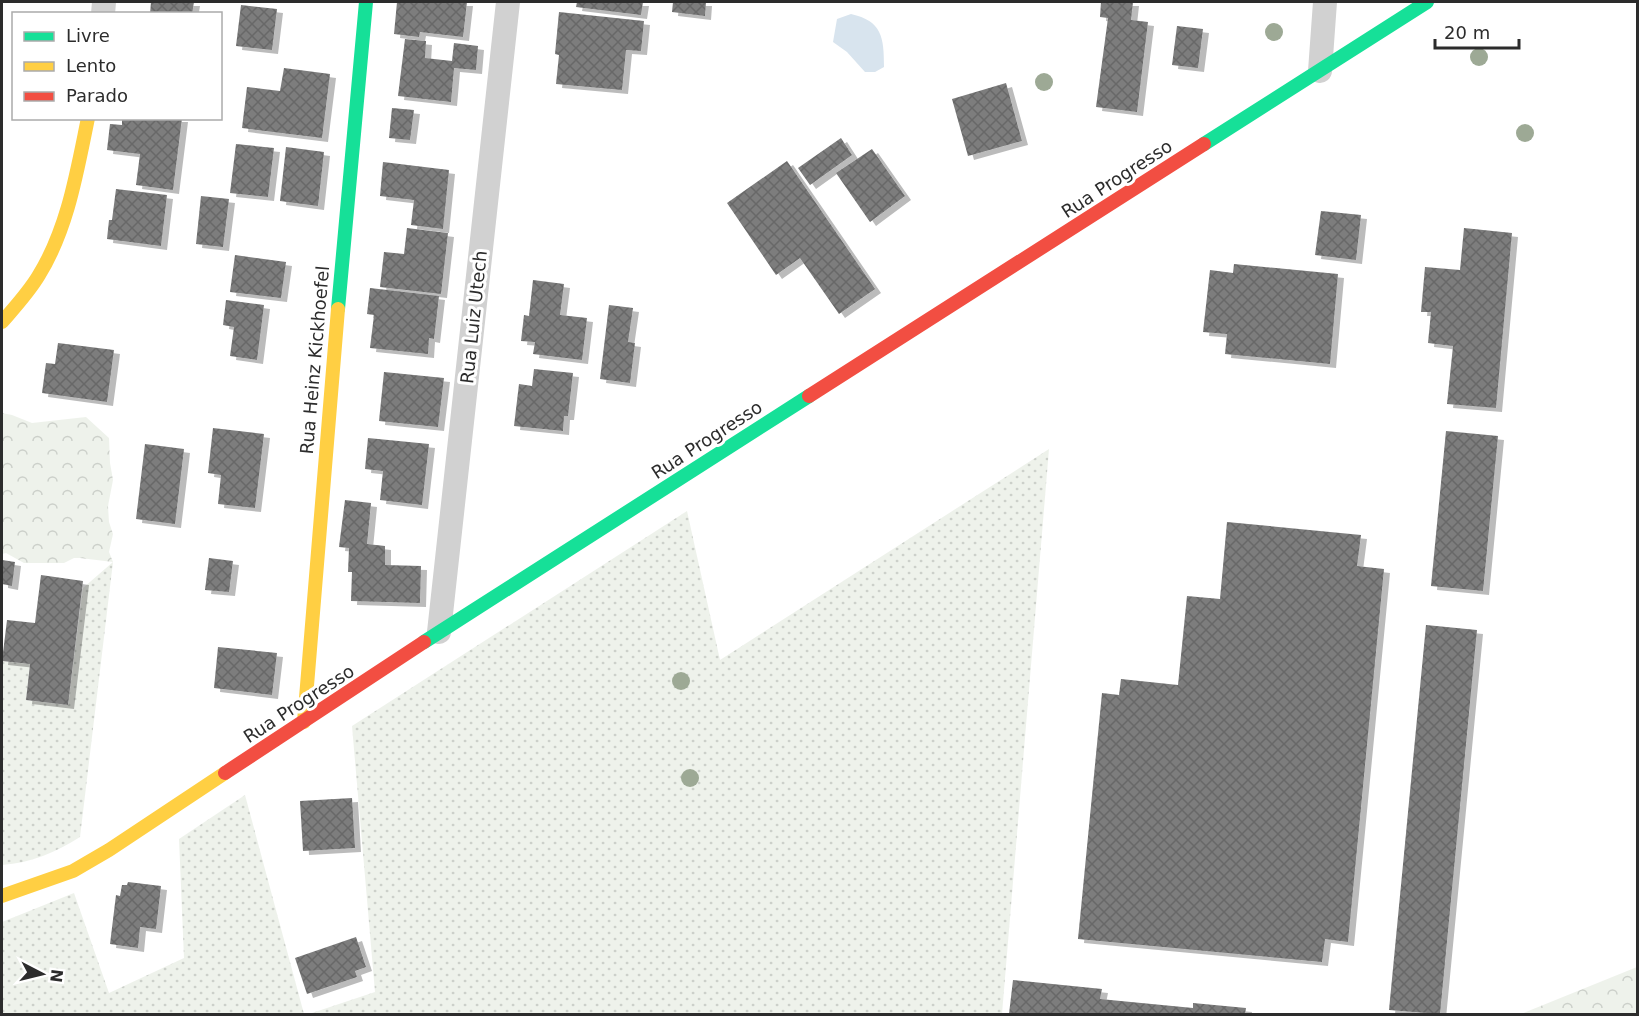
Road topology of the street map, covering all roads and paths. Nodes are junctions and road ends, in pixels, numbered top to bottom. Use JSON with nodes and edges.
{"nodes":[{"id":1,"x":366,"y":2,"type":"edge"},
{"id":2,"x":508,"y":2,"type":"edge"},
{"id":3,"x":1324,"y":2,"type":"edge"},
{"id":4,"x":1427,"y":2,"type":"edge"},
{"id":5,"x":1320,"y":70,"type":"junction"},
{"id":6,"x":88,"y":120,"type":"edge"},
{"id":7,"x":2,"y":321,"type":"edge"},
{"id":8,"x":440,"y":632,"type":"junction"},
{"id":9,"x":304,"y":722,"type":"junction"},
{"id":10,"x":2,"y":896,"type":"edge"}],
"edges":[{"from":1,"to":9,"type":"street","name":"Rua Heinz Kickhoefel"},
{"from":2,"to":8,"type":"street","name":"Rua Luiz Utech"},
{"from":3,"to":5,"type":"street"},
{"from":4,"to":5,"type":"street","name":"Rua Progresso"},
{"from":5,"to":8,"type":"street","name":"Rua Progresso"},
{"from":6,"to":7,"type":"street"},
{"from":8,"to":9,"type":"street","name":"Rua Progresso"},
{"from":9,"to":10,"type":"street","name":"Rua Progresso"}]}
